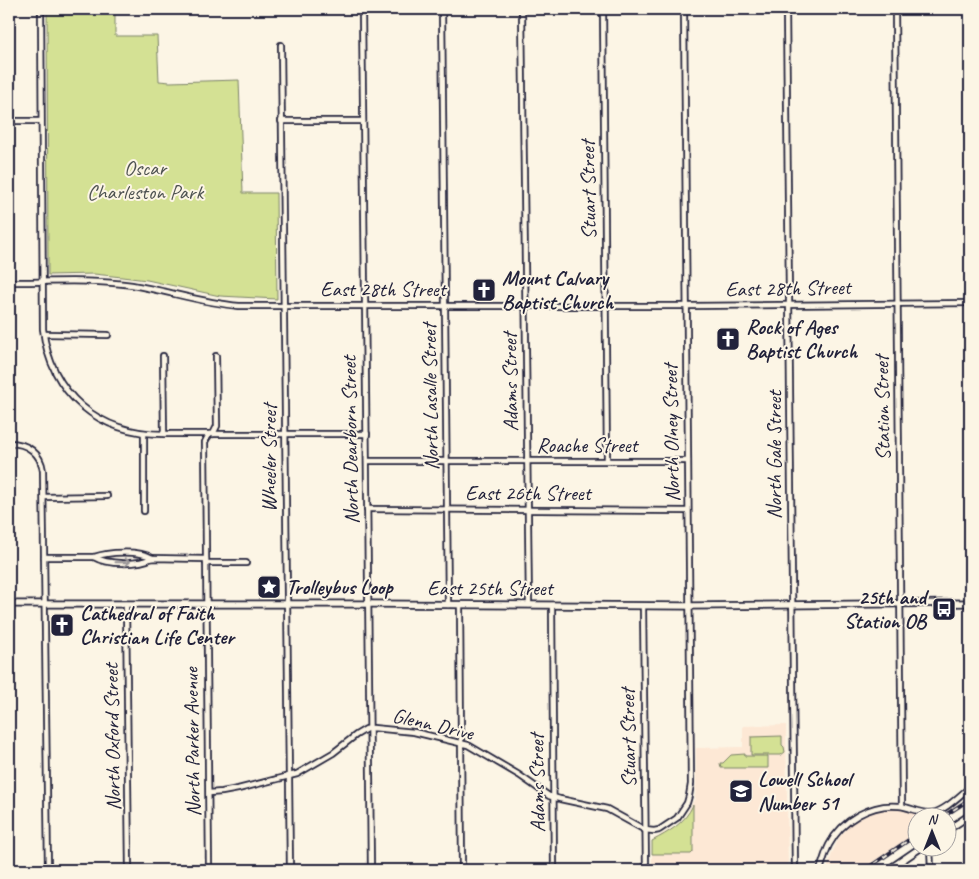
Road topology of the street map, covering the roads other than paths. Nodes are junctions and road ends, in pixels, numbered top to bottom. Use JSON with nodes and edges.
{"nodes":[{"id":1,"x":40,"y":9,"type":"edge"},
{"id":2,"x":362,"y":9,"type":"edge"},
{"id":3,"x":442,"y":9,"type":"edge"},
{"id":4,"x":522,"y":9,"type":"edge"},
{"id":5,"x":602,"y":9,"type":"edge"},
{"id":6,"x":684,"y":9,"type":"edge"},
{"id":7,"x":786,"y":9,"type":"edge"},
{"id":8,"x":894,"y":9,"type":"edge"},
{"id":9,"x":281,"y":45,"type":"dead end"},
{"id":10,"x":9,"y":121,"type":"edge"},
{"id":11,"x":41,"y":121,"type":"junction"},
{"id":12,"x":281,"y":121,"type":"junction"},
{"id":13,"x":363,"y":121,"type":"junction"},
{"id":14,"x":9,"y":282,"type":"edge"},
{"id":15,"x":43,"y":282,"type":"junction"},
{"id":16,"x":970,"y":302,"type":"edge"},
{"id":17,"x":897,"y":303,"type":"junction"},
{"id":18,"x":445,"y":305,"type":"junction"},
{"id":19,"x":789,"y":305,"type":"junction"},
{"id":20,"x":284,"y":306,"type":"junction"},
{"id":21,"x":365,"y":306,"type":"junction"},
{"id":22,"x":525,"y":306,"type":"junction"},
{"id":23,"x":606,"y":306,"type":"junction"},
{"id":24,"x":686,"y":306,"type":"junction"},
{"id":25,"x":44,"y":334,"type":"junction"},
{"id":26,"x":108,"y":335,"type":"dead end"},
{"id":27,"x":163,"y":356,"type":"dead end"},
{"id":28,"x":216,"y":356,"type":"dead end"},
{"id":29,"x":144,"y":433,"type":"junction"},
{"id":30,"x":164,"y":434,"type":"junction"},
{"id":31,"x":211,"y":434,"type":"junction"},
{"id":32,"x":285,"y":434,"type":"junction"},
{"id":33,"x":366,"y":434,"type":"junction"},
{"id":34,"x":9,"y":443,"type":"edge"},
{"id":35,"x":447,"y":460,"type":"junction"},
{"id":36,"x":367,"y":461,"type":"junction"},
{"id":37,"x":527,"y":461,"type":"junction"},
{"id":38,"x":607,"y":461,"type":"junction"},
{"id":39,"x":688,"y":461,"type":"junction"},
{"id":40,"x":107,"y":496,"type":"dead end"},
{"id":41,"x":44,"y":497,"type":"junction"},
{"id":42,"x":367,"y":509,"type":"junction"},
{"id":43,"x":447,"y":509,"type":"junction"},
{"id":44,"x":527,"y":510,"type":"junction"},
{"id":45,"x":688,"y":511,"type":"junction"},
{"id":46,"x":144,"y":512,"type":"dead end"},
{"id":47,"x":44,"y":557,"type":"junction"},
{"id":48,"x":94,"y":557,"type":"junction"},
{"id":49,"x":152,"y":558,"type":"junction"},
{"id":50,"x":206,"y":561,"type":"junction"},
{"id":51,"x":246,"y":563,"type":"dead end"},
{"id":52,"x":970,"y":603,"type":"edge"},
{"id":53,"x":9,"y":604,"type":"edge"},
{"id":54,"x":45,"y":604,"type":"junction"},
{"id":55,"x":126,"y":604,"type":"junction"},
{"id":56,"x":206,"y":604,"type":"junction"},
{"id":57,"x":286,"y":604,"type":"junction"},
{"id":58,"x":368,"y":604,"type":"junction"},
{"id":59,"x":900,"y":604,"type":"junction"},
{"id":60,"x":448,"y":605,"type":"junction"},
{"id":61,"x":460,"y":605,"type":"junction"},
{"id":62,"x":528,"y":605,"type":"junction"},
{"id":63,"x":552,"y":605,"type":"junction"},
{"id":64,"x":792,"y":605,"type":"junction"},
{"id":65,"x":643,"y":606,"type":"junction"},
{"id":66,"x":688,"y":606,"type":"junction"},
{"id":67,"x":369,"y":728,"type":"junction"},
{"id":68,"x":461,"y":743,"type":"junction"},
{"id":69,"x":288,"y":777,"type":"junction"},
{"id":70,"x":970,"y":787,"type":"edge"},
{"id":71,"x":209,"y":793,"type":"junction"},
{"id":72,"x":554,"y":798,"type":"junction"},
{"id":73,"x":902,"y":806,"type":"junction"},
{"id":74,"x":970,"y":815,"type":"edge"},
{"id":75,"x":956,"y":824,"type":"edge"},
{"id":76,"x":646,"y":830,"type":"junction"},
{"id":77,"x":908,"y":856,"type":"edge"},
{"id":78,"x":930,"y":856,"type":"edge"},
{"id":79,"x":48,"y":870,"type":"edge"},
{"id":80,"x":130,"y":870,"type":"edge"},
{"id":81,"x":210,"y":870,"type":"edge"},
{"id":82,"x":290,"y":870,"type":"edge"},
{"id":83,"x":371,"y":870,"type":"edge"},
{"id":84,"x":462,"y":870,"type":"edge"},
{"id":85,"x":554,"y":870,"type":"edge"},
{"id":86,"x":646,"y":870,"type":"edge"},
{"id":87,"x":795,"y":870,"type":"edge"},
{"id":88,"x":820,"y":870,"type":"edge"},
{"id":89,"x":888,"y":870,"type":"edge"},
{"id":90,"x":930,"y":870,"type":"edge"}],
"edges":[{"from":1,"to":11,"type":"street"},
{"from":2,"to":13,"type":"street","name":"North Dearborn Street"},
{"from":3,"to":18,"type":"street","name":"North Lasalle Street"},
{"from":4,"to":22,"type":"street","name":"Adams Street"},
{"from":5,"to":23,"type":"street","name":"Stuart Street"},
{"from":6,"to":24,"type":"street","name":"North Olney Street"},
{"from":7,"to":19,"type":"street","name":"North Gale Street"},
{"from":8,"to":17,"type":"street","name":"Station Street"},
{"from":9,"to":12,"type":"street","name":"Wheeler Street"},
{"from":10,"to":11,"type":"street"},
{"from":11,"to":15,"type":"street"},
{"from":12,"to":13,"type":"street"},
{"from":12,"to":20,"type":"street","name":"Wheeler Street"},
{"from":13,"to":21,"type":"street","name":"North Dearborn Street"},
{"from":14,"to":15,"type":"street","name":"East 28th Street"},
{"from":15,"to":20,"type":"street","name":"East 28th Street"},
{"from":15,"to":25,"type":"street"},
{"from":16,"to":17,"type":"street","name":"East 28th Street"},
{"from":17,"to":19,"type":"street","name":"East 28th Street"},
{"from":17,"to":59,"type":"street","name":"Station Street"},
{"from":18,"to":21,"type":"street","name":"East 28th Street"},
{"from":18,"to":22,"type":"street","name":"East 28th Street"},
{"from":18,"to":35,"type":"street","name":"North Lasalle Street"},
{"from":19,"to":24,"type":"street","name":"East 28th Street"},
{"from":19,"to":64,"type":"street","name":"North Gale Street"},
{"from":20,"to":21,"type":"street","name":"East 28th Street"},
{"from":20,"to":32,"type":"street","name":"Wheeler Street"},
{"from":21,"to":33,"type":"street","name":"North Dearborn Street"},
{"from":22,"to":23,"type":"street","name":"East 28th Street"},
{"from":22,"to":37,"type":"street","name":"Adams Street"},
{"from":23,"to":24,"type":"street","name":"East 28th Street"},
{"from":23,"to":38,"type":"street","name":"Stuart Street"},
{"from":24,"to":39,"type":"street","name":"North Olney Street"},
{"from":25,"to":26,"type":"street"},
{"from":25,"to":29,"type":"street"},
{"from":27,"to":30,"type":"street"},
{"from":28,"to":31,"type":"street","name":"North Parker Avenue"},
{"from":29,"to":30,"type":"street"},
{"from":29,"to":46,"type":"street"},
{"from":30,"to":31,"type":"street"},
{"from":31,"to":32,"type":"street"},
{"from":31,"to":50,"type":"street","name":"North Parker Avenue"},
{"from":32,"to":33,"type":"street"},
{"from":32,"to":57,"type":"street","name":"Wheeler Street"},
{"from":33,"to":36,"type":"street","name":"North Dearborn Street"},
{"from":34,"to":41,"type":"street"},
{"from":35,"to":36,"type":"street","name":"Roache Street"},
{"from":35,"to":37,"type":"street","name":"Roache Street"},
{"from":35,"to":43,"type":"street","name":"North Lasalle Street"},
{"from":36,"to":42,"type":"street","name":"North Dearborn Street"},
{"from":37,"to":38,"type":"street","name":"Roache Street"},
{"from":37,"to":44,"type":"street","name":"Adams Street"},
{"from":38,"to":39,"type":"street","name":"Roache Street"},
{"from":39,"to":45,"type":"street","name":"North Olney Street"},
{"from":40,"to":41,"type":"street"},
{"from":41,"to":47,"type":"street"},
{"from":42,"to":43,"type":"street","name":"East 26th Street"},
{"from":42,"to":58,"type":"street","name":"North Dearborn Street"},
{"from":43,"to":44,"type":"street","name":"East 26th Street"},
{"from":43,"to":60,"type":"street","name":"North Lasalle Street"},
{"from":44,"to":45,"type":"street","name":"East 26th Street"},
{"from":44,"to":62,"type":"street","name":"Adams Street"},
{"from":45,"to":66,"type":"street","name":"North Olney Street"},
{"from":47,"to":48,"type":"street"},
{"from":47,"to":54,"type":"street"},
{"from":48,"to":49,"type":"street"},
{"from":48,"to":49,"type":"street","one_way":true},
{"from":49,"to":50,"type":"street"},
{"from":50,"to":51,"type":"street"},
{"from":50,"to":56,"type":"street","name":"North Parker Avenue"},
{"from":52,"to":59,"type":"street","name":"East 25th Street"},
{"from":53,"to":54,"type":"street","name":"East 25th Street"},
{"from":54,"to":55,"type":"street","name":"East 25th Street"},
{"from":54,"to":79,"type":"street"},
{"from":55,"to":56,"type":"street","name":"East 25th Street"},
{"from":55,"to":80,"type":"street","name":"North Oxford Street"},
{"from":56,"to":57,"type":"street","name":"East 25th Street"},
{"from":56,"to":71,"type":"street","name":"North Parker Avenue"},
{"from":57,"to":58,"type":"street","name":"East 25th Street"},
{"from":57,"to":69,"type":"street","name":"Wheeler Street"},
{"from":58,"to":60,"type":"street","name":"East 25th Street"},
{"from":58,"to":67,"type":"street","name":"North Dearborn Street"},
{"from":59,"to":64,"type":"street","name":"East 25th Street"},
{"from":59,"to":73,"type":"street","name":"Station Street"},
{"from":60,"to":61,"type":"street","name":"East 25th Street"},
{"from":61,"to":62,"type":"street","name":"East 25th Street"},
{"from":61,"to":68,"type":"street"},
{"from":62,"to":63,"type":"street","name":"East 25th Street"},
{"from":63,"to":65,"type":"street","name":"East 25th Street"},
{"from":63,"to":72,"type":"street","name":"Adams Street"},
{"from":64,"to":66,"type":"street","name":"East 25th Street"},
{"from":64,"to":87,"type":"street","name":"North Gale Street"},
{"from":65,"to":66,"type":"street","name":"East 25th Street"},
{"from":65,"to":76,"type":"street","name":"Stuart Street"},
{"from":66,"to":76,"type":"street","name":"North Olney Street"},
{"from":67,"to":68,"type":"street","name":"Glenn Drive"},
{"from":67,"to":69,"type":"street","name":"Glenn Drive"},
{"from":67,"to":83,"type":"street","name":"North Dearborn Street"},
{"from":68,"to":72,"type":"street","name":"Glenn Drive"},
{"from":68,"to":84,"type":"street"},
{"from":69,"to":71,"type":"street","name":"Glenn Drive"},
{"from":69,"to":82,"type":"street","name":"Wheeler Street"},
{"from":70,"to":73,"type":"street"},
{"from":71,"to":81,"type":"street","name":"North Parker Avenue"},
{"from":72,"to":76,"type":"street","name":"Glenn Drive"},
{"from":72,"to":85,"type":"street","name":"Adams Street"},
{"from":73,"to":88,"type":"street"},
{"from":74,"to":75,"type":"street"},
{"from":76,"to":86,"type":"street","name":"Stuart Street"},
{"from":77,"to":89,"type":"street"},
{"from":78,"to":90,"type":"street"}]}
